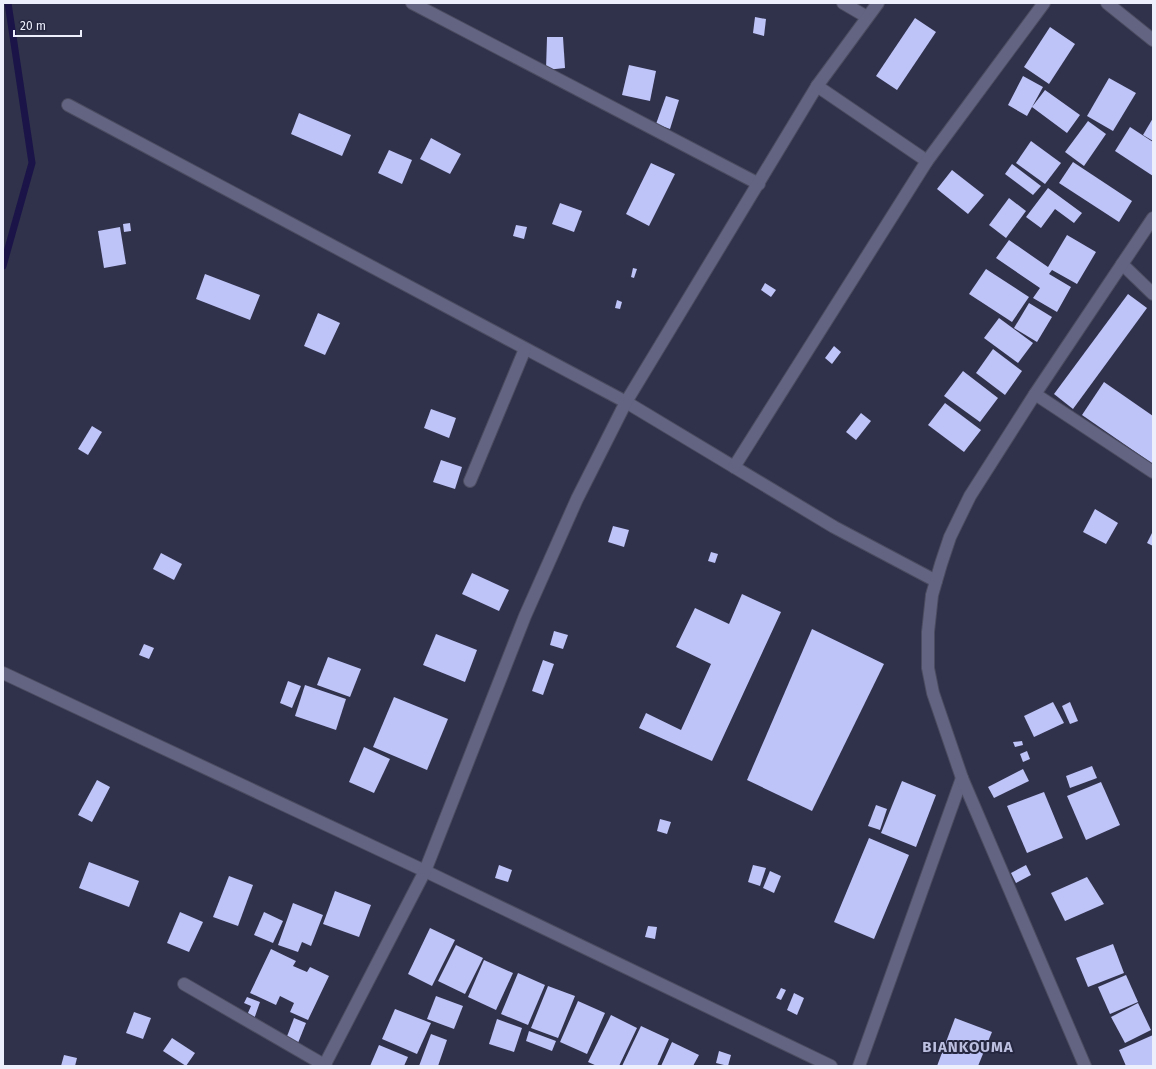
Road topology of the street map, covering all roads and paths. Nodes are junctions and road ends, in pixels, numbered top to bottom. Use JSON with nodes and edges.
{"nodes":[{"id":1,"x":412,"y":3,"type":"edge"},
{"id":2,"x":843,"y":3,"type":"edge"},
{"id":3,"x":878,"y":3,"type":"edge"},
{"id":4,"x":1044,"y":3,"type":"edge"},
{"id":5,"x":1107,"y":3,"type":"edge"},
{"id":6,"x":867,"y":17,"type":"junction"},
{"id":7,"x":1153,"y":40,"type":"edge"},
{"id":8,"x":817,"y":86,"type":"junction"},
{"id":9,"x":68,"y":105,"type":"dead end"},
{"id":10,"x":927,"y":161,"type":"junction"},
{"id":11,"x":759,"y":184,"type":"junction"},
{"id":12,"x":1153,"y":218,"type":"edge"},
{"id":13,"x":1122,"y":264,"type":"junction"},
{"id":14,"x":1153,"y":294,"type":"edge"},
{"id":15,"x":526,"y":349,"type":"junction"},
{"id":16,"x":1035,"y":394,"type":"junction"},
{"id":17,"x":626,"y":402,"type":"junction"},
{"id":18,"x":734,"y":467,"type":"junction"},
{"id":19,"x":1153,"y":472,"type":"edge"},
{"id":20,"x":470,"y":481,"type":"dead end"},
{"id":21,"x":936,"y":581,"type":"junction"},
{"id":22,"x":3,"y":673,"type":"edge"},
{"id":23,"x":962,"y":778,"type":"junction"},
{"id":24,"x":425,"y":871,"type":"junction"},
{"id":25,"x":184,"y":984,"type":"dead end"},
{"id":26,"x":325,"y":1066,"type":"edge"},
{"id":27,"x":832,"y":1066,"type":"edge"},
{"id":28,"x":859,"y":1066,"type":"edge"},
{"id":29,"x":1085,"y":1066,"type":"edge"}],
"edges":[{"from":1,"to":11,"type":"street"},
{"from":2,"to":6,"type":"street"},
{"from":3,"to":6,"type":"street"},
{"from":4,"to":10,"type":"street"},
{"from":5,"to":7,"type":"street"},
{"from":6,"to":8,"type":"street"},
{"from":8,"to":10,"type":"street"},
{"from":8,"to":11,"type":"street"},
{"from":9,"to":15,"type":"street"},
{"from":10,"to":18,"type":"street"},
{"from":11,"to":17,"type":"street"},
{"from":12,"to":13,"type":"street"},
{"from":13,"to":14,"type":"street"},
{"from":13,"to":16,"type":"street"},
{"from":15,"to":17,"type":"street"},
{"from":15,"to":20,"type":"street"},
{"from":16,"to":19,"type":"street"},
{"from":16,"to":21,"type":"street"},
{"from":17,"to":18,"type":"street"},
{"from":17,"to":24,"type":"street"},
{"from":18,"to":21,"type":"street"},
{"from":21,"to":23,"type":"street"},
{"from":22,"to":24,"type":"street"},
{"from":23,"to":28,"type":"street"},
{"from":23,"to":29,"type":"street"},
{"from":24,"to":26,"type":"street"},
{"from":24,"to":27,"type":"street"},
{"from":25,"to":26,"type":"street"}]}
